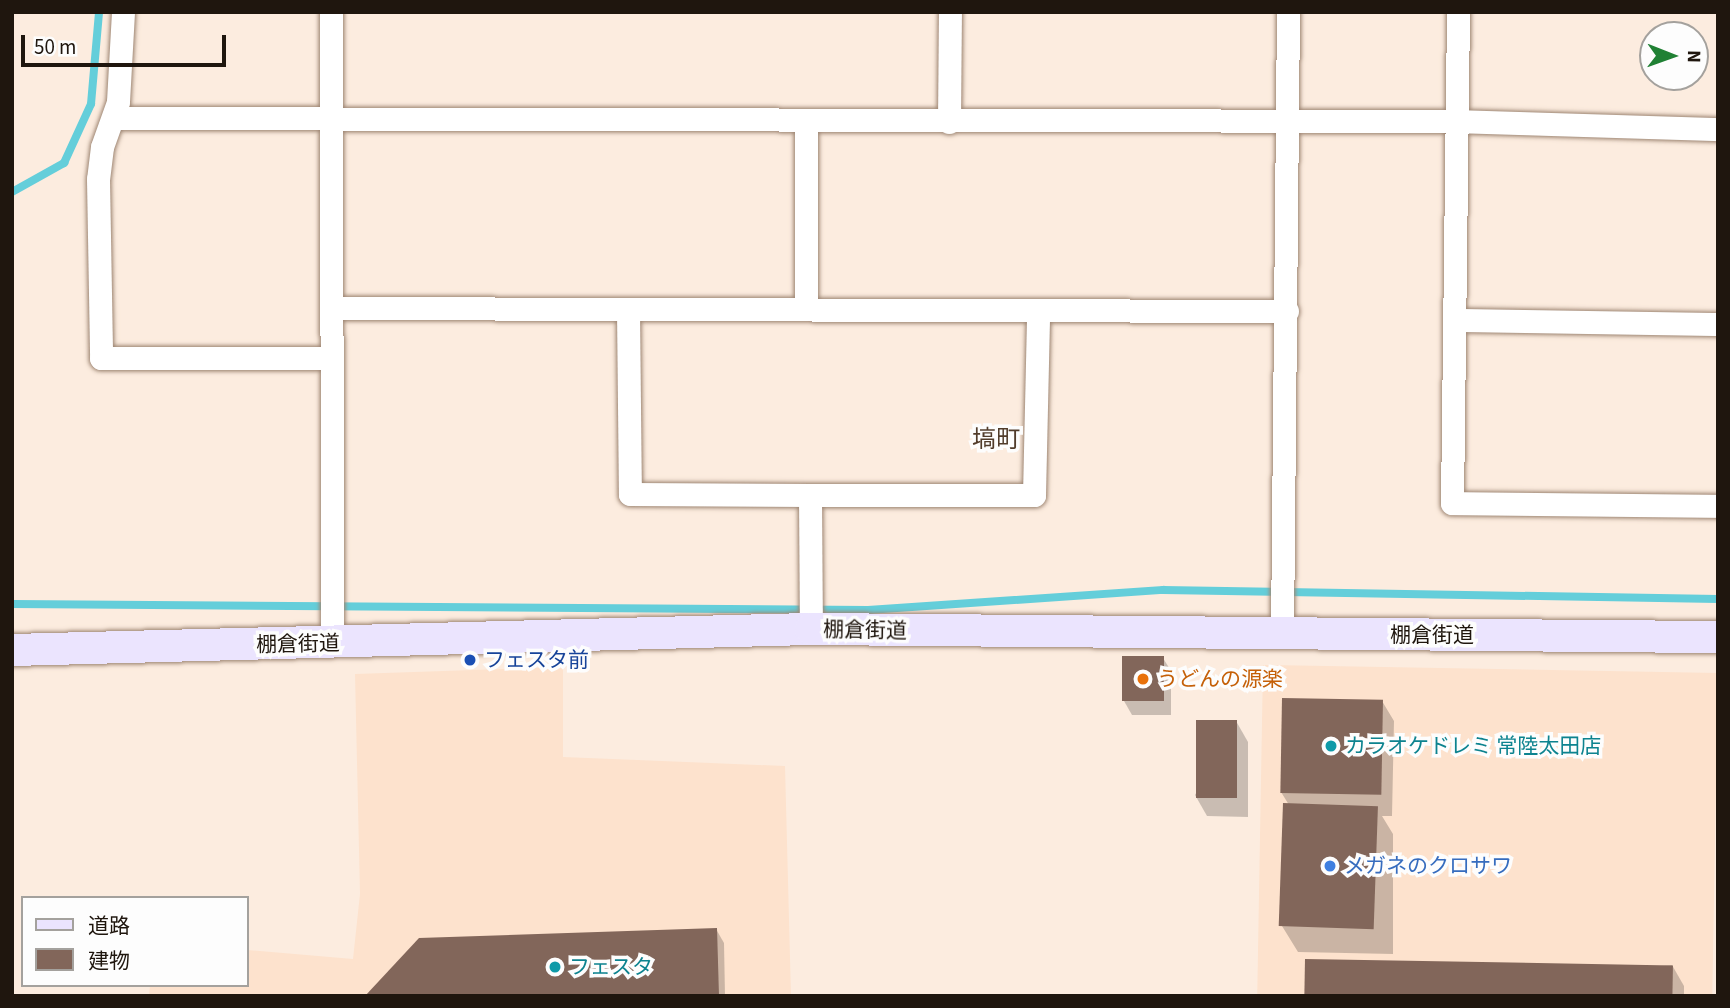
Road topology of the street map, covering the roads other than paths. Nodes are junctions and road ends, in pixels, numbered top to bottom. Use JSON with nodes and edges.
{"nodes":[{"id":1,"x":123,"y":12,"type":"edge"},
{"id":2,"x":331,"y":12,"type":"edge"},
{"id":3,"x":950,"y":12,"type":"edge"},
{"id":4,"x":1288,"y":12,"type":"edge"},
{"id":5,"x":1458,"y":12,"type":"edge"},
{"id":6,"x":114,"y":118,"type":"junction"},
{"id":7,"x":332,"y":121,"type":"junction"},
{"id":8,"x":1457,"y":121,"type":"junction"},
{"id":9,"x":806,"y":122,"type":"junction"},
{"id":10,"x":949,"y":122,"type":"junction"},
{"id":11,"x":1287,"y":124,"type":"junction"},
{"id":12,"x":1718,"y":129,"type":"edge"},
{"id":13,"x":332,"y":308,"type":"junction"},
{"id":14,"x":806,"y":309,"type":"junction"},
{"id":15,"x":628,"y":310,"type":"junction"},
{"id":16,"x":1287,"y":311,"type":"junction"},
{"id":17,"x":1038,"y":312,"type":"junction"},
{"id":18,"x":1457,"y":320,"type":"junction"},
{"id":19,"x":1718,"y":324,"type":"edge"},
{"id":20,"x":332,"y":358,"type":"junction"},
{"id":21,"x":810,"y":495,"type":"junction"},
{"id":22,"x":1718,"y":506,"type":"edge"},
{"id":23,"x":811,"y":629,"type":"junction"},
{"id":24,"x":1282,"y":634,"type":"junction"},
{"id":25,"x":1718,"y":637,"type":"edge"},
{"id":26,"x":332,"y":643,"type":"junction"},
{"id":27,"x":12,"y":650,"type":"edge"}],
"edges":[{"from":1,"to":6,"type":"street"},
{"from":2,"to":7,"type":"street"},
{"from":3,"to":10,"type":"street"},
{"from":4,"to":11,"type":"street"},
{"from":5,"to":8,"type":"street"},
{"from":6,"to":7,"type":"street"},
{"from":6,"to":20,"type":"street"},
{"from":7,"to":9,"type":"street"},
{"from":7,"to":13,"type":"street"},
{"from":8,"to":11,"type":"street"},
{"from":8,"to":12,"type":"street"},
{"from":8,"to":18,"type":"street"},
{"from":9,"to":10,"type":"street"},
{"from":9,"to":14,"type":"street"},
{"from":10,"to":11,"type":"street"},
{"from":11,"to":16,"type":"street"},
{"from":13,"to":15,"type":"street"},
{"from":13,"to":20,"type":"street"},
{"from":14,"to":15,"type":"street"},
{"from":14,"to":17,"type":"street"},
{"from":15,"to":21,"type":"street"},
{"from":16,"to":17,"type":"street"},
{"from":16,"to":24,"type":"street"},
{"from":17,"to":21,"type":"street"},
{"from":18,"to":19,"type":"street"},
{"from":18,"to":22,"type":"street"},
{"from":20,"to":26,"type":"street"},
{"from":21,"to":23,"type":"street"},
{"from":23,"to":24,"type":"street","name":"棚倉街道"},
{"from":23,"to":26,"type":"street","name":"棚倉街道"},
{"from":24,"to":25,"type":"street","name":"棚倉街道"},
{"from":26,"to":27,"type":"street","name":"棚倉街道"}]}
